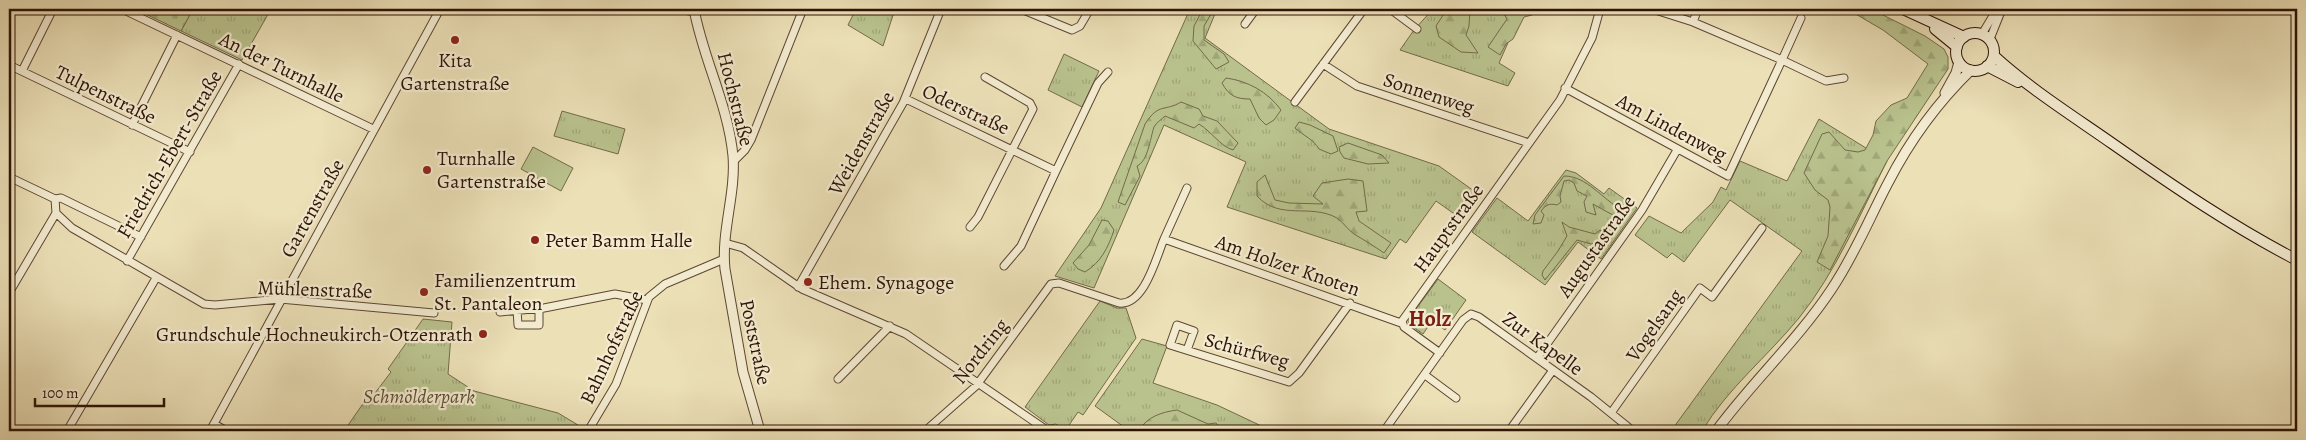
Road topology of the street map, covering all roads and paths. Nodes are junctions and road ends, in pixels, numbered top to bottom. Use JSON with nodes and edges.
{"nodes":[{"id":1,"x":53,"y":9,"type":"edge"},
{"id":2,"x":122,"y":9,"type":"edge"},
{"id":3,"x":440,"y":9,"type":"edge"},
{"id":4,"x":679,"y":9,"type":"edge"},
{"id":5,"x":803,"y":9,"type":"edge"},
{"id":6,"x":941,"y":9,"type":"edge"},
{"id":7,"x":1021,"y":9,"type":"edge"},
{"id":8,"x":1090,"y":9,"type":"edge"},
{"id":9,"x":1256,"y":9,"type":"edge"},
{"id":10,"x":1364,"y":9,"type":"edge"},
{"id":11,"x":1390,"y":9,"type":"edge"},
{"id":12,"x":1600,"y":9,"type":"edge"},
{"id":13,"x":1652,"y":9,"type":"edge"},
{"id":14,"x":1698,"y":9,"type":"edge"},
{"id":15,"x":1904,"y":9,"type":"edge"},
{"id":16,"x":1997,"y":9,"type":"edge"},
{"id":17,"x":2002,"y":9,"type":"edge"},
{"id":18,"x":694,"y":10,"type":"edge"},
{"id":19,"x":1801,"y":18,"type":"dead end"},
{"id":20,"x":1922,"y":19,"type":"junction"},
{"id":21,"x":1694,"y":22,"type":"junction"},
{"id":22,"x":1245,"y":24,"type":"dead end"},
{"id":23,"x":1417,"y":28,"type":"dead end"},
{"id":24,"x":177,"y":35,"type":"junction"},
{"id":25,"x":1986,"y":36,"type":"junction"},
{"id":26,"x":1964,"y":37,"type":"junction"},
{"id":27,"x":1957,"y":47,"type":"junction"},
{"id":28,"x":1994,"y":56,"type":"junction"},
{"id":29,"x":1782,"y":60,"type":"junction"},
{"id":30,"x":1959,"y":62,"type":"junction"},
{"id":31,"x":239,"y":64,"type":"junction"},
{"id":32,"x":1323,"y":64,"type":"junction"},
{"id":33,"x":9,"y":65,"type":"edge"},
{"id":34,"x":1987,"y":66,"type":"junction"},
{"id":35,"x":1971,"y":70,"type":"junction"},
{"id":36,"x":22,"y":71,"type":"junction"},
{"id":37,"x":1108,"y":72,"type":"dead end"},
{"id":38,"x":985,"y":77,"type":"dead end"},
{"id":39,"x":1844,"y":78,"type":"dead end"},
{"id":40,"x":1564,"y":88,"type":"junction"},
{"id":41,"x":2035,"y":90,"type":"junction"},
{"id":42,"x":906,"y":99,"type":"junction"},
{"id":43,"x":1295,"y":102,"type":"dead end"},
{"id":44,"x":1935,"y":110,"type":"junction"},
{"id":45,"x":132,"y":125,"type":"junction"},
{"id":46,"x":373,"y":129,"type":"junction"},
{"id":47,"x":1529,"y":143,"type":"junction"},
{"id":48,"x":1013,"y":150,"type":"junction"},
{"id":49,"x":1678,"y":150,"type":"junction"},
{"id":50,"x":190,"y":152,"type":"junction"},
{"id":51,"x":733,"y":162,"type":"junction"},
{"id":52,"x":1056,"y":171,"type":"junction"},
{"id":53,"x":9,"y":177,"type":"edge"},
{"id":54,"x":1187,"y":188,"type":"dead end"},
{"id":55,"x":55,"y":199,"type":"junction"},
{"id":56,"x":56,"y":213,"type":"junction"},
{"id":57,"x":970,"y":226,"type":"dead end"},
{"id":58,"x":1762,"y":228,"type":"dead end"},
{"id":59,"x":141,"y":237,"type":"junction"},
{"id":60,"x":1164,"y":239,"type":"junction"},
{"id":61,"x":725,"y":243,"type":"junction"},
{"id":62,"x":724,"y":259,"type":"junction"},
{"id":63,"x":2297,"y":260,"type":"edge"},
{"id":64,"x":127,"y":261,"type":"junction"},
{"id":65,"x":1004,"y":266,"type":"dead end"},
{"id":66,"x":156,"y":278,"type":"junction"},
{"id":67,"x":798,"y":287,"type":"junction"},
{"id":68,"x":9,"y":294,"type":"edge"},
{"id":69,"x":280,"y":300,"type":"junction"},
{"id":70,"x":647,"y":300,"type":"junction"},
{"id":71,"x":1350,"y":303,"type":"junction"},
{"id":72,"x":539,"y":309,"type":"junction"},
{"id":73,"x":517,"y":310,"type":"junction"},
{"id":74,"x":500,"y":312,"type":"dead end"},
{"id":75,"x":434,"y":313,"type":"dead end"},
{"id":76,"x":1401,"y":323,"type":"junction"},
{"id":77,"x":890,"y":326,"type":"junction"},
{"id":78,"x":1187,"y":350,"type":"dead end"},
{"id":79,"x":1440,"y":353,"type":"junction"},
{"id":80,"x":1537,"y":358,"type":"junction"},
{"id":81,"x":1553,"y":370,"type":"junction"},
{"id":82,"x":1425,"y":375,"type":"junction"},
{"id":83,"x":838,"y":379,"type":"dead end"},
{"id":84,"x":979,"y":383,"type":"junction"},
{"id":85,"x":1456,"y":398,"type":"dead end"},
{"id":86,"x":1611,"y":413,"type":"junction"},
{"id":87,"x":214,"y":424,"type":"junction"},
{"id":88,"x":67,"y":431,"type":"edge"},
{"id":89,"x":210,"y":431,"type":"edge"},
{"id":90,"x":227,"y":431,"type":"edge"},
{"id":91,"x":588,"y":431,"type":"edge"},
{"id":92,"x":760,"y":431,"type":"edge"},
{"id":93,"x":924,"y":431,"type":"edge"},
{"id":94,"x":1048,"y":431,"type":"edge"},
{"id":95,"x":1384,"y":431,"type":"edge"},
{"id":96,"x":1509,"y":431,"type":"edge"},
{"id":97,"x":1633,"y":431,"type":"edge"},
{"id":98,"x":1716,"y":431,"type":"edge"}],
"edges":[{"from":1,"to":36,"type":"street"},
{"from":2,"to":24,"type":"street","name":"An der Turnhalle"},
{"from":3,"to":46,"type":"street","name":"Gartenstraße"},
{"from":4,"to":18,"type":"street"},
{"from":5,"to":51,"type":"street"},
{"from":6,"to":42,"type":"street","name":"Weidenstraße"},
{"from":7,"to":8,"type":"street"},
{"from":9,"to":22,"type":"street"},
{"from":10,"to":32,"type":"street"},
{"from":11,"to":23,"type":"street"},
{"from":12,"to":40,"type":"street"},
{"from":13,"to":21,"type":"street"},
{"from":14,"to":21,"type":"street"},
{"from":15,"to":20,"type":"main road"},
{"from":16,"to":25,"type":"street"},
{"from":17,"to":25,"type":"street"},
{"from":18,"to":51,"type":"street","name":"Hochstraße"},
{"from":19,"to":29,"type":"street","name":"Am Lindenweg"},
{"from":20,"to":26,"type":"main road"},
{"from":20,"to":27,"type":"main road"},
{"from":21,"to":29,"type":"street"},
{"from":24,"to":31,"type":"street","name":"An der Turnhalle"},
{"from":24,"to":45,"type":"street"},
{"from":25,"to":26,"type":"main road"},
{"from":25,"to":28,"type":"main road"},
{"from":26,"to":27,"type":"main road"},
{"from":27,"to":30,"type":"main road"},
{"from":28,"to":34,"type":"main road"},
{"from":28,"to":41,"type":"main road"},
{"from":29,"to":39,"type":"street"},
{"from":29,"to":49,"type":"street","name":"Am Lindenweg"},
{"from":30,"to":35,"type":"main road"},
{"from":30,"to":44,"type":"street"},
{"from":31,"to":46,"type":"street","name":"An der Turnhalle"},
{"from":31,"to":50,"type":"street","name":"Friedrich-Ebert-Straße"},
{"from":32,"to":43,"type":"street"},
{"from":32,"to":47,"type":"street","name":"Sonnenweg"},
{"from":33,"to":36,"type":"street","name":"Tulpenstraße"},
{"from":34,"to":35,"type":"main road"},
{"from":34,"to":41,"type":"main road"},
{"from":35,"to":44,"type":"street"},
{"from":36,"to":45,"type":"street","name":"Tulpenstraße"},
{"from":37,"to":52,"type":"street"},
{"from":38,"to":48,"type":"street","name":"Oderstraße"},
{"from":40,"to":47,"type":"street","name":"Hauptstraße"},
{"from":40,"to":49,"type":"street","name":"Am Lindenweg"},
{"from":41,"to":63,"type":"main road"},
{"from":42,"to":48,"type":"street","name":"Oderstraße"},
{"from":42,"to":67,"type":"street","name":"Weidenstraße"},
{"from":44,"to":98,"type":"street"},
{"from":45,"to":50,"type":"street","name":"Tulpenstraße"},
{"from":46,"to":69,"type":"street","name":"Gartenstraße"},
{"from":47,"to":76,"type":"street","name":"Hauptstraße"},
{"from":48,"to":52,"type":"street","name":"Oderstraße"},
{"from":48,"to":57,"type":"street","name":"Oderstraße"},
{"from":49,"to":80,"type":"street","name":"Augustastraße"},
{"from":50,"to":59,"type":"street","name":"Friedrich-Ebert-Straße"},
{"from":51,"to":61,"type":"street","name":"Hochstraße"},
{"from":52,"to":65,"type":"street"},
{"from":53,"to":55,"type":"street"},
{"from":54,"to":60,"type":"street"},
{"from":55,"to":56,"type":"street"},
{"from":55,"to":59,"type":"street"},
{"from":56,"to":64,"type":"street","name":"Mühlenstraße"},
{"from":56,"to":68,"type":"street"},
{"from":58,"to":86,"type":"street","name":"Vogelsang"},
{"from":59,"to":64,"type":"street","name":"Friedrich-Ebert-Straße"},
{"from":60,"to":71,"type":"street","name":"Am Holzer Knoten"},
{"from":60,"to":84,"type":"street","name":"Nordring"},
{"from":61,"to":62,"type":"street","name":"Hochstraße"},
{"from":61,"to":67,"type":"street"},
{"from":62,"to":70,"type":"street","name":"Bahnhofstraße"},
{"from":62,"to":92,"type":"street","name":"Poststraße"},
{"from":64,"to":66,"type":"street","name":"Mühlenstraße"},
{"from":66,"to":69,"type":"street","name":"Mühlenstraße"},
{"from":66,"to":88,"type":"street"},
{"from":67,"to":77,"type":"street"},
{"from":69,"to":75,"type":"street","name":"Mühlenstraße"},
{"from":69,"to":87,"type":"street","name":"Gartenstraße"},
{"from":70,"to":72,"type":"street"},
{"from":70,"to":91,"type":"street","name":"Bahnhofstraße"},
{"from":71,"to":76,"type":"street","name":"Am Holzer Knoten"},
{"from":71,"to":78,"type":"street","name":"Schürfweg"},
{"from":72,"to":73,"type":"street"},
{"from":72,"to":73,"type":"street"},
{"from":73,"to":74,"type":"street"},
{"from":76,"to":79,"type":"street"},
{"from":77,"to":83,"type":"street"},
{"from":77,"to":84,"type":"street"},
{"from":79,"to":80,"type":"street","name":"Zur Kapelle"},
{"from":79,"to":82,"type":"street"},
{"from":80,"to":81,"type":"street","name":"Zur Kapelle"},
{"from":81,"to":86,"type":"street","name":"Zur Kapelle"},
{"from":81,"to":96,"type":"street"},
{"from":82,"to":85,"type":"street"},
{"from":82,"to":95,"type":"street"},
{"from":84,"to":93,"type":"street","name":"Nordring"},
{"from":84,"to":94,"type":"street"},
{"from":86,"to":97,"type":"street","name":"Zur Kapelle"},
{"from":87,"to":89,"type":"street","name":"Gartenstraße"},
{"from":87,"to":90,"type":"street"}]}
